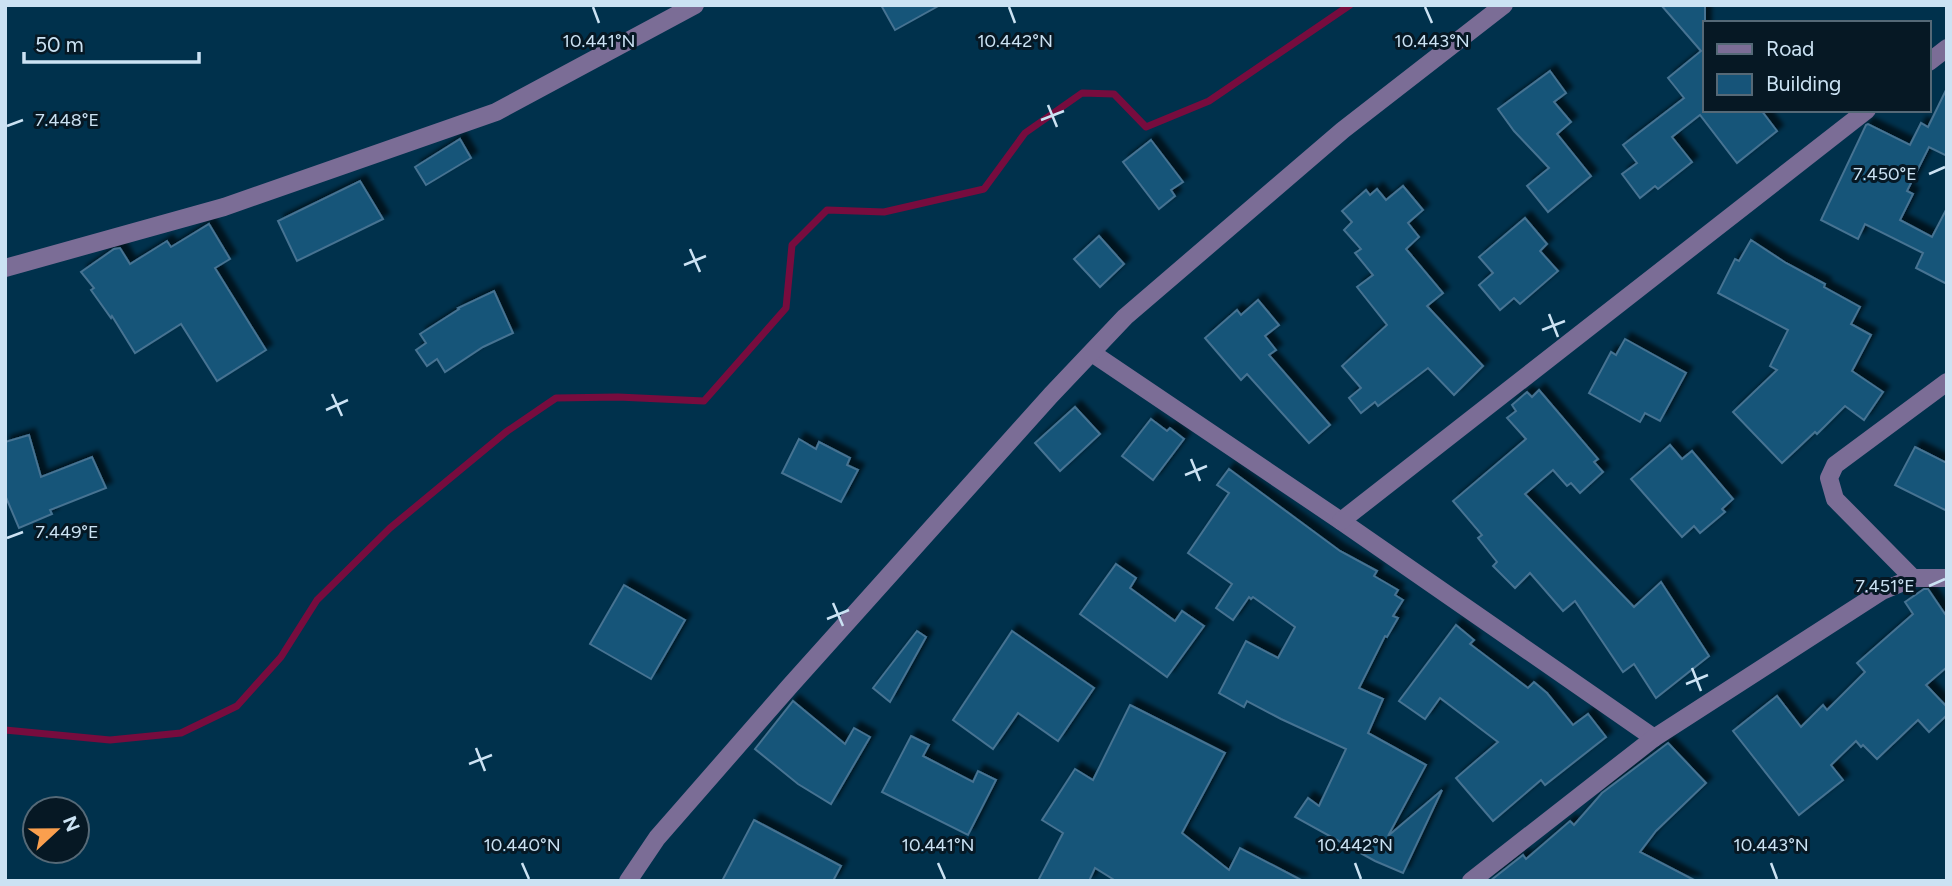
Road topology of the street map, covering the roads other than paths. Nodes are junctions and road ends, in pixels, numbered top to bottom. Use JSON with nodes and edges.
{"nodes":[{"id":1,"x":695,"y":5,"type":"edge"},
{"id":2,"x":1504,"y":5,"type":"edge"},
{"id":3,"x":1947,"y":48,"type":"edge"},
{"id":4,"x":1931,"y":60,"type":"edge"},
{"id":5,"x":1864,"y":112,"type":"edge"},
{"id":6,"x":5,"y":268,"type":"edge"},
{"id":7,"x":1092,"y":353,"type":"junction"},
{"id":8,"x":1947,"y":382,"type":"edge"},
{"id":9,"x":1341,"y":521,"type":"junction"},
{"id":10,"x":1947,"y":578,"type":"edge"},
{"id":11,"x":1913,"y":579,"type":"junction"},
{"id":12,"x":1654,"y":738,"type":"junction"},
{"id":13,"x":628,"y":881,"type":"edge"},
{"id":14,"x":1471,"y":881,"type":"edge"}],
"edges":[{"from":1,"to":6,"type":"street"},
{"from":2,"to":7,"type":"street"},
{"from":3,"to":4,"type":"street"},
{"from":5,"to":9,"type":"street"},
{"from":7,"to":9,"type":"street"},
{"from":7,"to":13,"type":"street"},
{"from":8,"to":11,"type":"street"},
{"from":9,"to":12,"type":"street"},
{"from":10,"to":11,"type":"street"},
{"from":11,"to":12,"type":"street"},
{"from":12,"to":14,"type":"street"}]}
